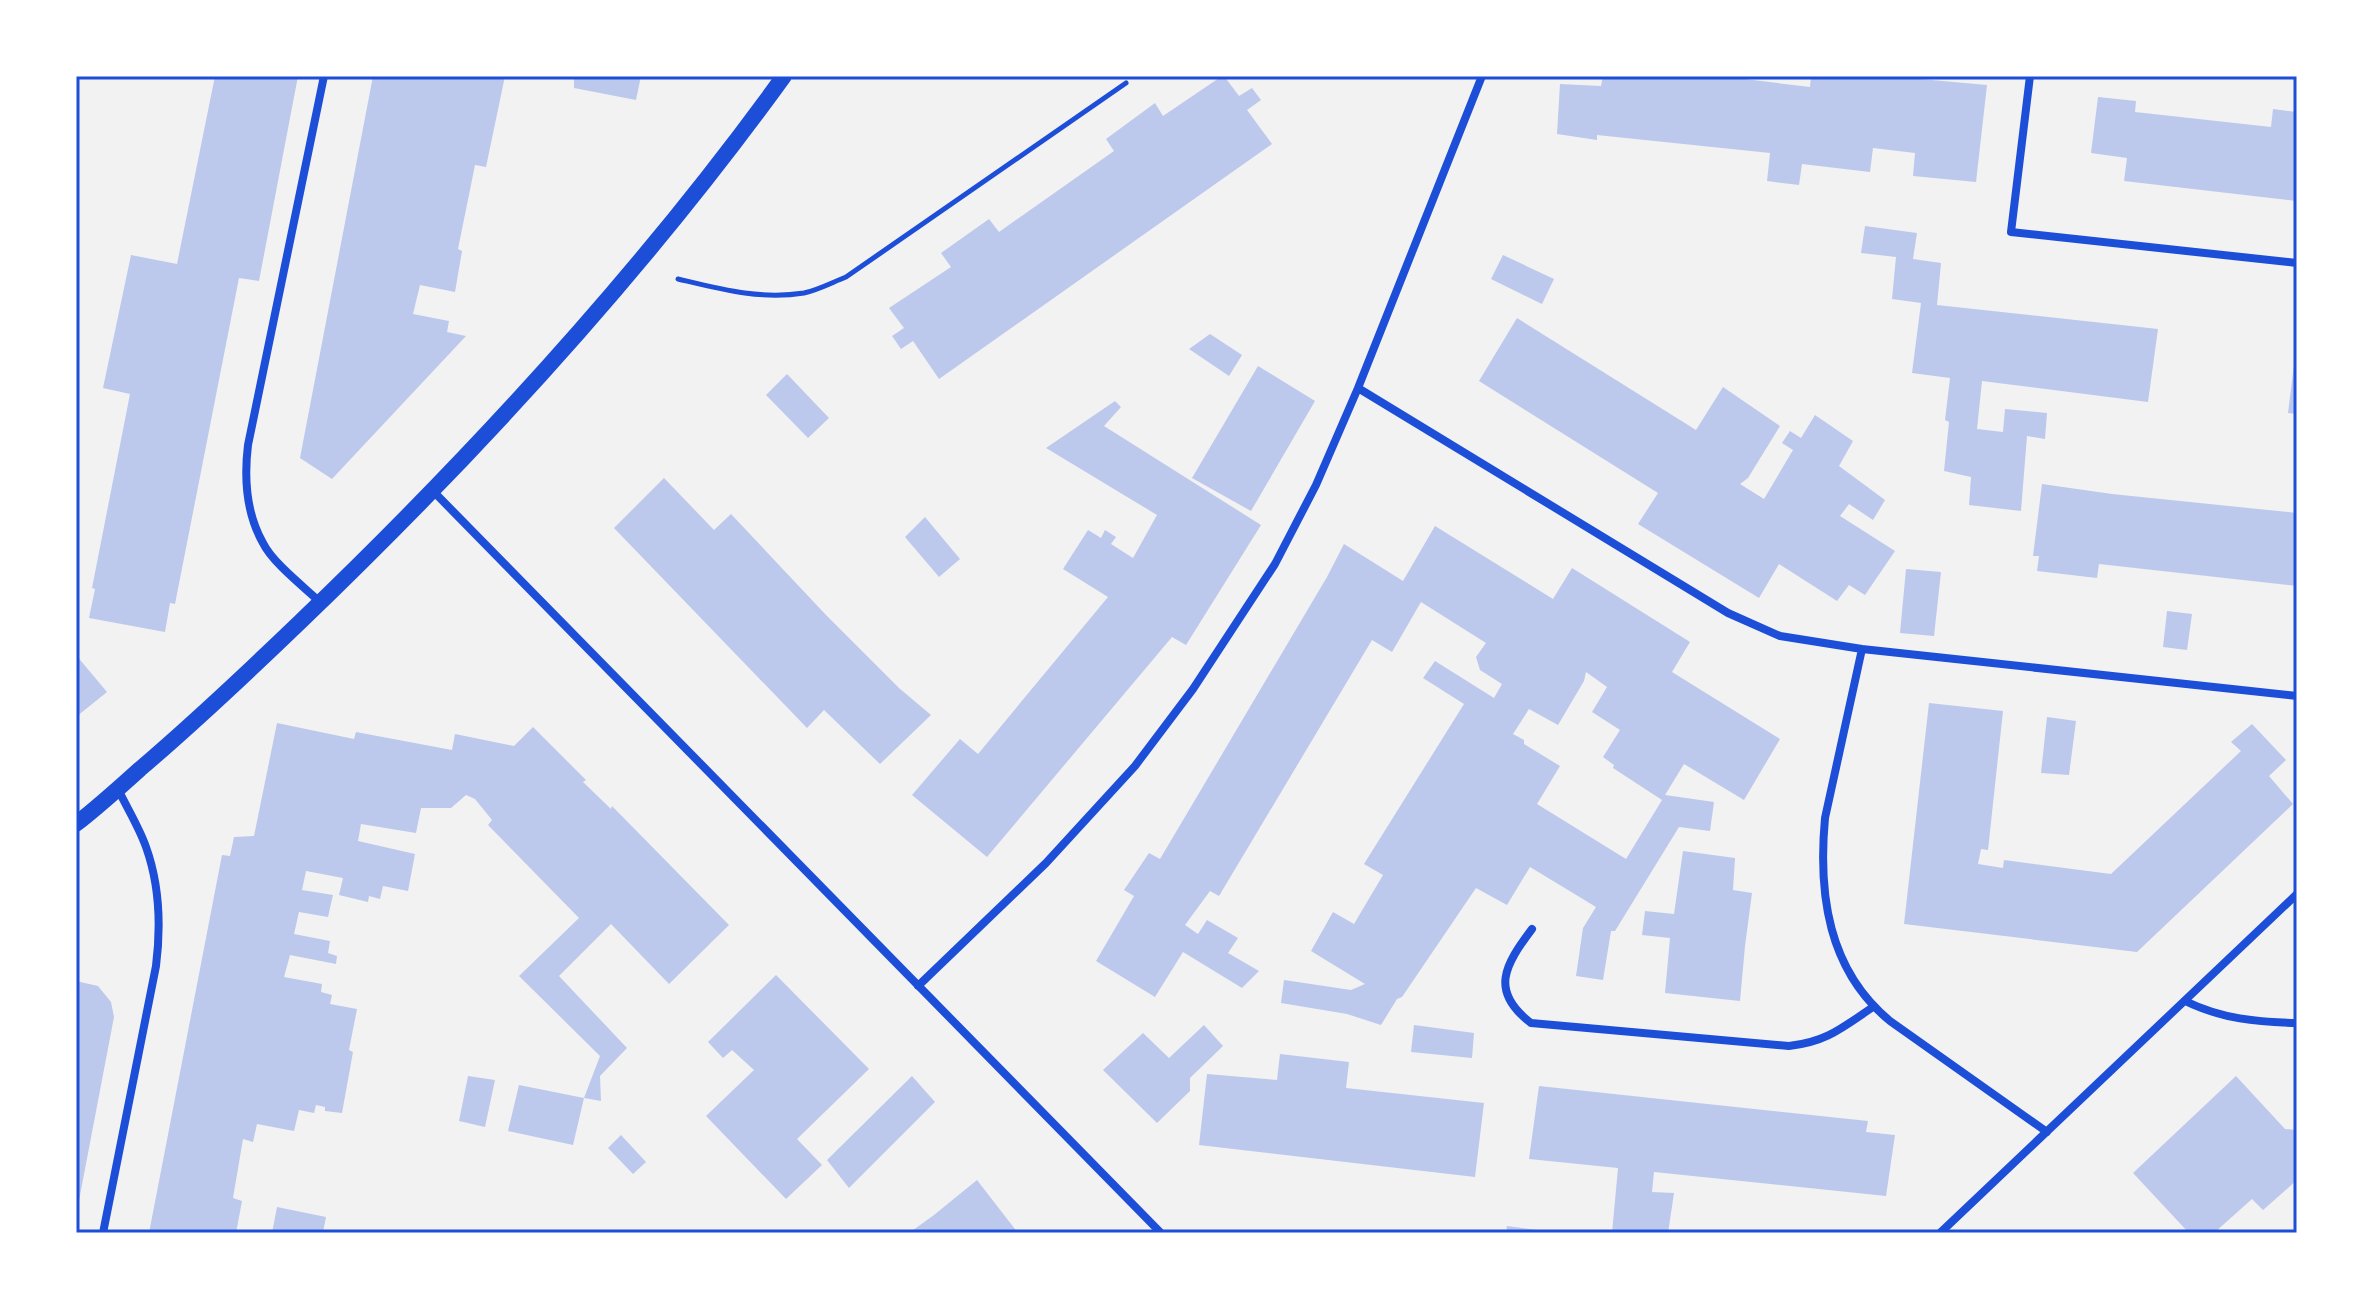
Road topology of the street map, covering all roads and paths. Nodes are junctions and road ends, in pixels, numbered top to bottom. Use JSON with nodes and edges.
{"nodes":[{"id":1,"x":324,"y":76,"type":"edge"},
{"id":2,"x":784,"y":76,"type":"edge"},
{"id":3,"x":1482,"y":76,"type":"edge"},
{"id":4,"x":2030,"y":76,"type":"edge"},
{"id":5,"x":1126,"y":83,"type":"dead end"},
{"id":6,"x":2297,"y":263,"type":"edge"},
{"id":7,"x":634,"y":268,"type":"junction"},
{"id":8,"x":1358,"y":388,"type":"junction"},
{"id":9,"x":433,"y":491,"type":"junction"},
{"id":10,"x":320,"y":602,"type":"junction"},
{"id":11,"x":1862,"y":649,"type":"junction"},
{"id":12,"x":2297,"y":696,"type":"edge"},
{"id":13,"x":118,"y":789,"type":"junction"},
{"id":14,"x":76,"y":824,"type":"edge"},
{"id":15,"x":2297,"y":894,"type":"edge"},
{"id":16,"x":1532,"y":929,"type":"dead end"},
{"id":17,"x":918,"y":986,"type":"junction"},
{"id":18,"x":2185,"y":1001,"type":"junction"},
{"id":19,"x":1873,"y":1007,"type":"junction"},
{"id":20,"x":2297,"y":1023,"type":"edge"},
{"id":21,"x":2047,"y":1132,"type":"junction"},
{"id":22,"x":1153,"y":1225,"type":"junction"},
{"id":23,"x":103,"y":1233,"type":"edge"},
{"id":24,"x":1144,"y":1233,"type":"edge"},
{"id":25,"x":1161,"y":1233,"type":"edge"},
{"id":26,"x":1940,"y":1233,"type":"edge"}],
"edges":[{"from":1,"to":10,"type":"street"},
{"from":2,"to":7,"type":"main road"},
{"from":3,"to":8,"type":"street"},
{"from":4,"to":6,"type":"street"},
{"from":5,"to":7,"type":"path"},
{"from":7,"to":9,"type":"main road"},
{"from":8,"to":11,"type":"street"},
{"from":8,"to":17,"type":"street"},
{"from":9,"to":10,"type":"main road"},
{"from":9,"to":17,"type":"street"},
{"from":10,"to":13,"type":"main road"},
{"from":11,"to":12,"type":"street"},
{"from":11,"to":19,"type":"street"},
{"from":13,"to":14,"type":"main road"},
{"from":13,"to":23,"type":"street"},
{"from":15,"to":18,"type":"street"},
{"from":16,"to":19,"type":"street"},
{"from":17,"to":22,"type":"street"},
{"from":18,"to":20,"type":"street"},
{"from":18,"to":21,"type":"street"},
{"from":19,"to":21,"type":"street"},
{"from":21,"to":26,"type":"street"},
{"from":22,"to":24,"type":"street"},
{"from":22,"to":25,"type":"street"}]}
